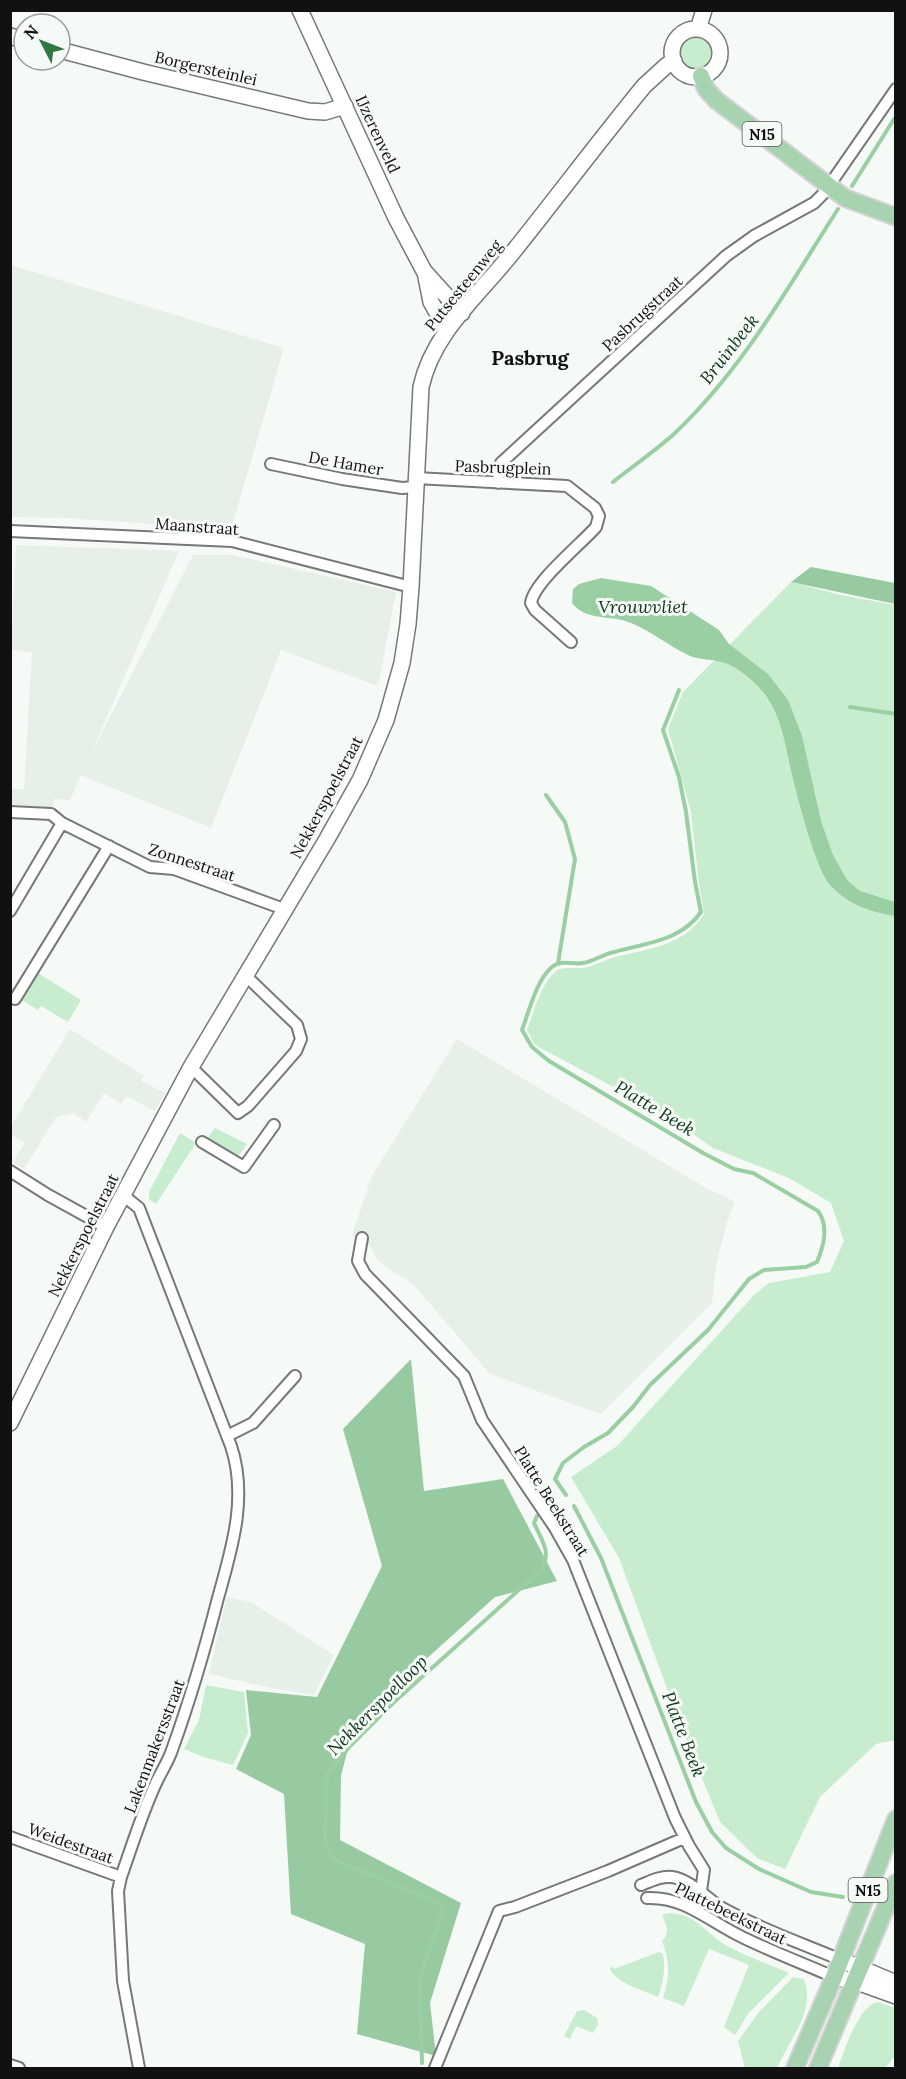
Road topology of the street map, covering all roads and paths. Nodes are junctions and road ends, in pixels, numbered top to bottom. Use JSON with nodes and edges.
{"nodes":[{"id":1,"x":300,"y":10,"type":"edge"},
{"id":2,"x":704,"y":10,"type":"edge"},
{"id":3,"x":698,"y":29,"type":"junction"},
{"id":4,"x":72,"y":53,"type":"edge"},
{"id":5,"x":674,"y":61,"type":"junction"},
{"id":6,"x":701,"y":76,"type":"junction"},
{"id":7,"x":896,"y":89,"type":"edge"},
{"id":8,"x":345,"y":106,"type":"junction"},
{"id":9,"x":891,"y":106,"type":"edge"},
{"id":10,"x":830,"y":186,"type":"junction"},
{"id":11,"x":896,"y":217,"type":"edge"},
{"id":12,"x":424,"y":271,"type":"junction"},
{"id":13,"x":462,"y":313,"type":"junction"},
{"id":14,"x":447,"y":330,"type":"junction"},
{"id":15,"x":271,"y":464,"type":"dead end"},
{"id":16,"x":416,"y":483,"type":"junction"},
{"id":17,"x":498,"y":483,"type":"junction"},
{"id":18,"x":10,"y":531,"type":"edge"},
{"id":19,"x":411,"y":587,"type":"junction"},
{"id":20,"x":571,"y":642,"type":"dead end"},
{"id":21,"x":10,"y":812,"type":"edge"},
{"id":22,"x":62,"y":823,"type":"junction"},
{"id":23,"x":109,"y":846,"type":"junction"},
{"id":24,"x":284,"y":909,"type":"junction"},
{"id":25,"x":10,"y":911,"type":"edge"},
{"id":26,"x":244,"y":975,"type":"junction"},
{"id":27,"x":15,"y":999,"type":"dead end"},
{"id":28,"x":191,"y":1067,"type":"junction"},
{"id":29,"x":274,"y":1125,"type":"dead end"},
{"id":30,"x":202,"y":1142,"type":"dead end"},
{"id":31,"x":10,"y":1171,"type":"edge"},
{"id":32,"x":124,"y":1196,"type":"junction"},
{"id":33,"x":106,"y":1227,"type":"junction"},
{"id":34,"x":362,"y":1238,"type":"dead end"},
{"id":35,"x":295,"y":1376,"type":"dead end"},
{"id":36,"x":10,"y":1423,"type":"edge"},
{"id":37,"x":227,"y":1436,"type":"junction"},
{"id":38,"x":896,"y":1819,"type":"edge"},
{"id":39,"x":684,"y":1838,"type":"junction"},
{"id":40,"x":11,"y":1839,"type":"edge"},
{"id":41,"x":121,"y":1877,"type":"junction"},
{"id":42,"x":896,"y":1883,"type":"edge"},
{"id":43,"x":641,"y":1886,"type":"dead end"},
{"id":44,"x":700,"y":1892,"type":"junction"},
{"id":45,"x":647,"y":1898,"type":"dead end"},
{"id":46,"x":698,"y":1911,"type":"junction"},
{"id":47,"x":841,"y":1960,"type":"junction"},
{"id":48,"x":856,"y":1974,"type":"junction"},
{"id":49,"x":834,"y":1977,"type":"junction"},
{"id":50,"x":896,"y":1983,"type":"edge"},
{"id":51,"x":896,"y":1996,"type":"edge"},
{"id":52,"x":10,"y":2065,"type":"edge"},
{"id":53,"x":19,"y":2068,"type":"edge"},
{"id":54,"x":139,"y":2068,"type":"edge"},
{"id":55,"x":435,"y":2068,"type":"edge"},
{"id":56,"x":795,"y":2068,"type":"edge"},
{"id":57,"x":818,"y":2068,"type":"edge"}],
"edges":[{"from":1,"to":8,"type":"main road","name":"IJzerenveld"},
{"from":2,"to":3,"type":"main road"},
{"from":3,"to":5,"type":"main road"},
{"from":3,"to":6,"type":"main road"},
{"from":4,"to":8,"type":"main road","name":"Borgersteinlei"},
{"from":5,"to":6,"type":"main road"},
{"from":5,"to":13,"type":"main road","name":"Putsesteenweg"},
{"from":6,"to":10,"type":"main road","number":"N15"},
{"from":7,"to":9,"type":"street","name":"Pasbrugstraat"},
{"from":8,"to":12,"type":"main road","name":"IJzerenveld"},
{"from":9,"to":10,"type":"street","name":"Pasbrugstraat"},
{"from":10,"to":11,"type":"main road","number":"N15"},
{"from":10,"to":17,"type":"street","name":"Pasbrugstraat"},
{"from":12,"to":13,"type":"main road","name":"IJzerenveld"},
{"from":12,"to":14,"type":"main road","name":"IJzerenveld"},
{"from":13,"to":14,"type":"main road","name":"Putsesteenweg"},
{"from":14,"to":16,"type":"main road","name":"Putsesteenweg"},
{"from":15,"to":16,"type":"street","name":"De Hamer"},
{"from":16,"to":17,"type":"street","name":"Pasbrugplein"},
{"from":16,"to":19,"type":"main road","name":"Putsesteenweg"},
{"from":17,"to":20,"type":"street","name":"Pasbrugplein"},
{"from":18,"to":19,"type":"street","name":"Maanstraat"},
{"from":19,"to":24,"type":"main road","name":"Nekkerspoelstraat"},
{"from":21,"to":22,"type":"street","name":"Zonnestraat"},
{"from":22,"to":23,"type":"street","name":"Zonnestraat"},
{"from":22,"to":25,"type":"street"},
{"from":23,"to":24,"type":"street","name":"Zonnestraat"},
{"from":23,"to":27,"type":"street"},
{"from":24,"to":26,"type":"main road","name":"Nekkerspoelstraat"},
{"from":26,"to":28,"type":"main road","name":"Nekkerspoelstraat"},
{"from":26,"to":28,"type":"street"},
{"from":28,"to":32,"type":"main road","name":"Nekkerspoelstraat"},
{"from":29,"to":30,"type":"street"},
{"from":31,"to":33,"type":"street"},
{"from":32,"to":33,"type":"main road","name":"Nekkerspoelstraat"},
{"from":32,"to":37,"type":"street","name":"Lakenmakersstraat"},
{"from":33,"to":36,"type":"main road","name":"Nekkerspoelstraat"},
{"from":34,"to":39,"type":"street","name":"Platte Beekstraat"},
{"from":35,"to":37,"type":"street"},
{"from":37,"to":41,"type":"street","name":"Lakenmakersstraat"},
{"from":38,"to":47,"type":"main road","number":"N15"},
{"from":39,"to":44,"type":"street","name":"Platte Beekstraat"},
{"from":39,"to":55,"type":"street"},
{"from":40,"to":41,"type":"street","name":"Weidestraat"},
{"from":41,"to":54,"type":"street","name":"Lakenmakersstraat"},
{"from":42,"to":48,"type":"main road","number":"N15"},
{"from":43,"to":44,"type":"street","name":"Plattebeekstraat"},
{"from":44,"to":46,"type":"street","name":"Platte Beekstraat"},
{"from":44,"to":47,"type":"street","name":"Plattebeekstraat"},
{"from":45,"to":46,"type":"street","name":"Plattebeekstraat"},
{"from":46,"to":49,"type":"street","name":"Plattebeekstraat"},
{"from":47,"to":48,"type":"main road"},
{"from":47,"to":49,"type":"main road","number":"N15"},
{"from":48,"to":49,"type":"main road"},
{"from":48,"to":50,"type":"main road"},
{"from":48,"to":51,"type":"main road"},
{"from":48,"to":57,"type":"main road","number":"N15"},
{"from":49,"to":56,"type":"main road","number":"N15"},
{"from":52,"to":53,"type":"street"}]}
